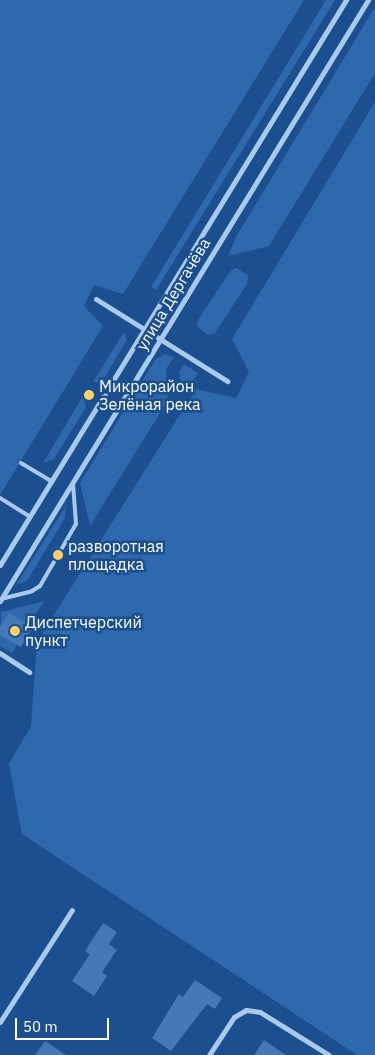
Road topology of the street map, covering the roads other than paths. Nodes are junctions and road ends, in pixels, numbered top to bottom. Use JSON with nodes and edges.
{"nodes":[{"id":1,"x":346,"y":0,"type":"edge"},
{"id":2,"x":368,"y":0,"type":"edge"},
{"id":3,"x":96,"y":299,"type":"dead end"},
{"id":4,"x":144,"y":330,"type":"junction"},
{"id":5,"x":160,"y":340,"type":"junction"},
{"id":6,"x":227,"y":382,"type":"dead end"},
{"id":7,"x":22,"y":462,"type":"dead end"},
{"id":8,"x":51,"y":482,"type":"junction"},
{"id":9,"x":72,"y":483,"type":"junction"},
{"id":10,"x":0,"y":498,"type":"edge"},
{"id":11,"x":29,"y":516,"type":"junction"},
{"id":12,"x":0,"y":564,"type":"edge"},
{"id":13,"x":0,"y":600,"type":"edge"},
{"id":14,"x":0,"y":653,"type":"edge"},
{"id":15,"x":29,"y":672,"type":"dead end"},
{"id":16,"x":72,"y":910,"type":"dead end"},
{"id":17,"x":0,"y":1022,"type":"edge"},
{"id":18,"x":209,"y":1055,"type":"edge"},
{"id":19,"x":329,"y":1055,"type":"edge"}],
"edges":[{"from":1,"to":4,"type":"street","name":"улица Дергачёва"},
{"from":2,"to":5,"type":"street","name":"улица Дергачёва"},
{"from":3,"to":4,"type":"street"},
{"from":4,"to":5,"type":"street"},
{"from":4,"to":8,"type":"street","name":"улица Дергачёва"},
{"from":5,"to":6,"type":"street"},
{"from":5,"to":9,"type":"street","name":"улица Дергачёва"},
{"from":7,"to":8,"type":"lane"},
{"from":8,"to":11,"type":"street","name":"улица Дергачёва"},
{"from":9,"to":13,"type":"street","name":"улица Дергачёва"},
{"from":9,"to":13,"type":"lane"},
{"from":10,"to":11,"type":"lane"},
{"from":11,"to":12,"type":"street","name":"улица Дергачёва"},
{"from":14,"to":15,"type":"street"},
{"from":16,"to":17,"type":"street"},
{"from":18,"to":19,"type":"street"}]}
